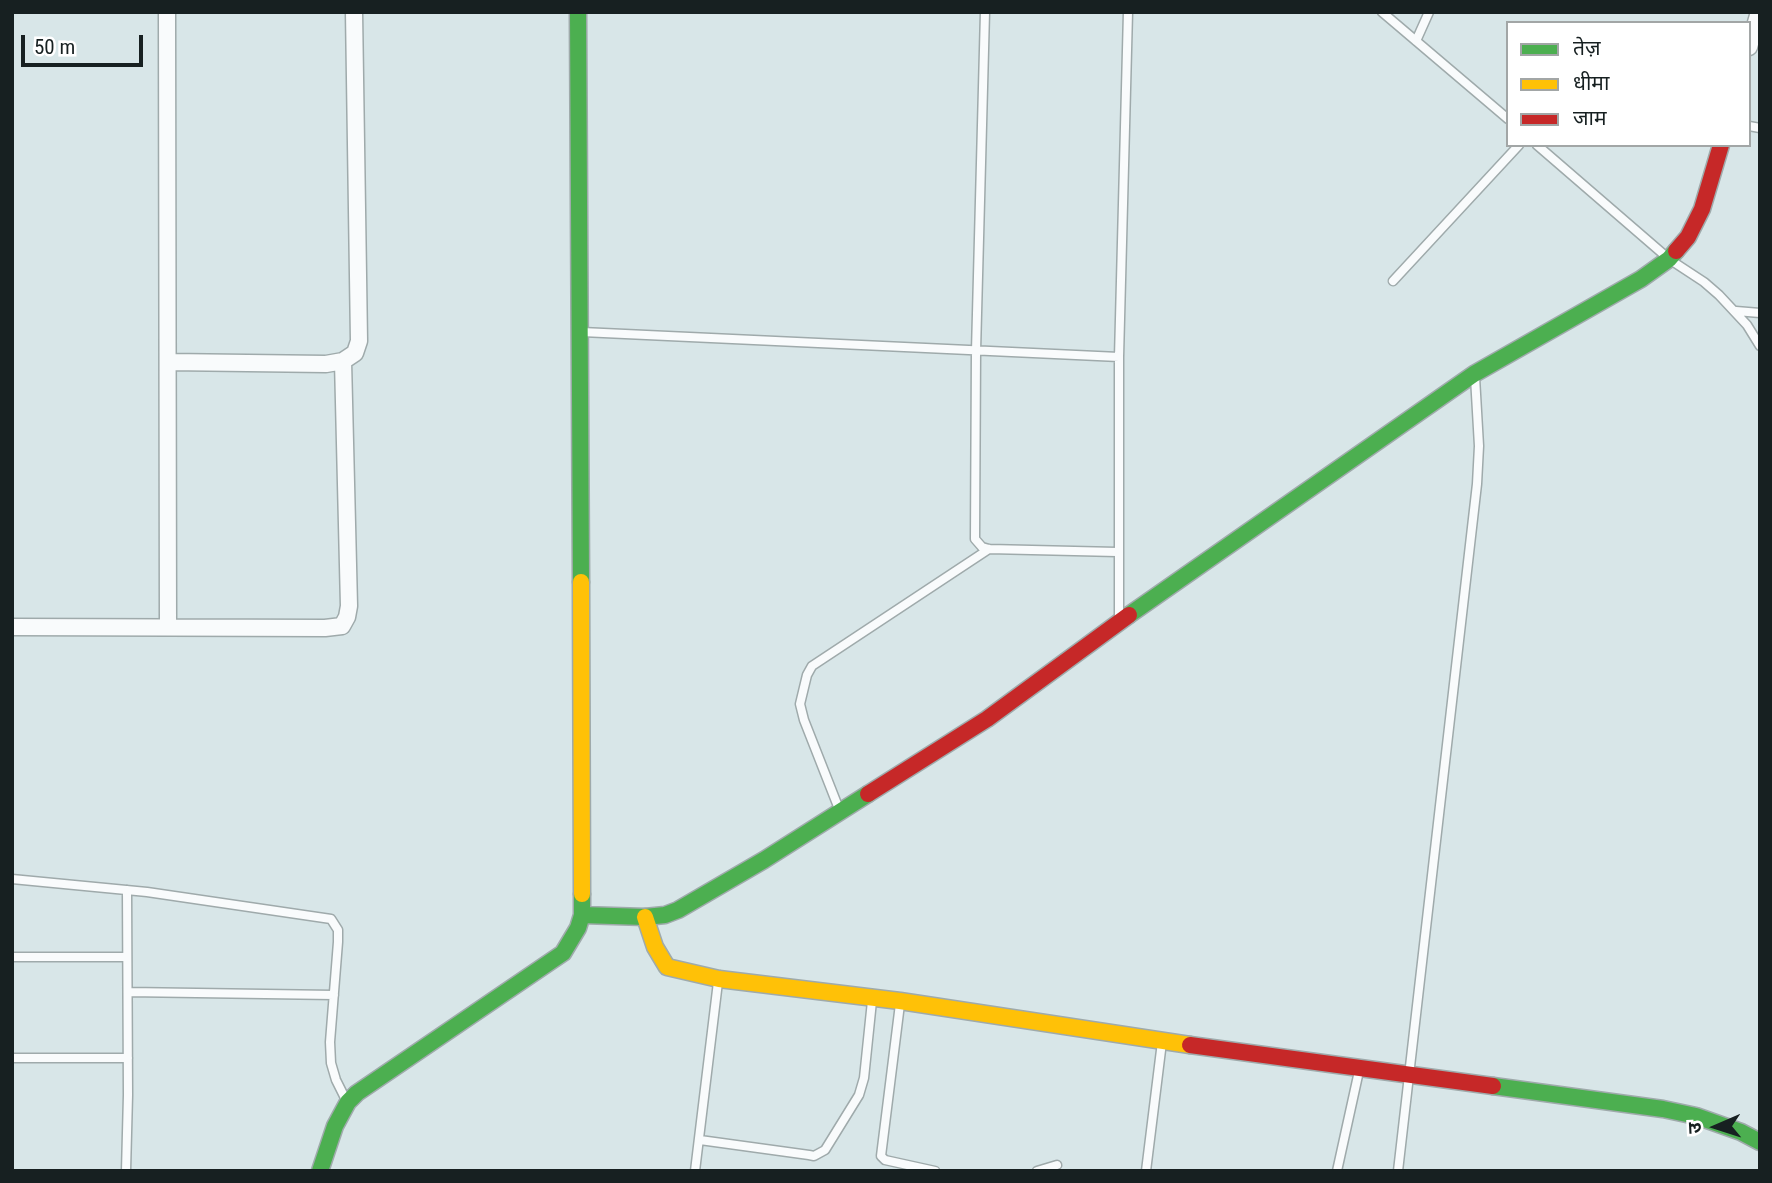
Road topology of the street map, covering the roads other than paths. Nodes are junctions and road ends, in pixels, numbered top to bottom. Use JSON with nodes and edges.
{"nodes":[{"id":1,"x":167,"y":12,"type":"edge"},
{"id":2,"x":354,"y":12,"type":"edge"},
{"id":3,"x":578,"y":12,"type":"edge"},
{"id":4,"x":985,"y":12,"type":"edge"},
{"id":5,"x":1128,"y":12,"type":"edge"},
{"id":6,"x":1382,"y":12,"type":"edge"},
{"id":7,"x":1429,"y":12,"type":"edge"},
{"id":8,"x":1759,"y":12,"type":"edge"},
{"id":9,"x":1751,"y":40,"type":"edge"},
{"id":10,"x":1416,"y":41,"type":"junction"},
{"id":11,"x":1506,"y":118,"type":"edge"},
{"id":12,"x":1517,"y":147,"type":"edge"},
{"id":13,"x":1539,"y":147,"type":"edge"},
{"id":14,"x":1720,"y":147,"type":"edge"},
{"id":15,"x":1669,"y":259,"type":"junction"},
{"id":16,"x":1393,"y":281,"type":"dead end"},
{"id":17,"x":1736,"y":311,"type":"junction"},
{"id":18,"x":1760,"y":313,"type":"edge"},
{"id":19,"x":579,"y":332,"type":"junction"},
{"id":20,"x":1760,"y":346,"type":"edge"},
{"id":21,"x":976,"y":351,"type":"junction"},
{"id":22,"x":1119,"y":357,"type":"junction"},
{"id":23,"x":343,"y":361,"type":"junction"},
{"id":24,"x":169,"y":362,"type":"junction"},
{"id":25,"x":1474,"y":374,"type":"junction"},
{"id":26,"x":989,"y":549,"type":"junction"},
{"id":27,"x":1117,"y":552,"type":"junction"},
{"id":28,"x":1119,"y":622,"type":"junction"},
{"id":29,"x":12,"y":627,"type":"edge"},
{"id":30,"x":168,"y":627,"type":"junction"},
{"id":31,"x":840,"y":812,"type":"junction"},
{"id":32,"x":12,"y":879,"type":"edge"},
{"id":33,"x":127,"y":890,"type":"junction"},
{"id":34,"x":582,"y":915,"type":"junction"},
{"id":35,"x":645,"y":917,"type":"junction"},
{"id":36,"x":12,"y":957,"type":"edge"},
{"id":37,"x":127,"y":957,"type":"junction"},
{"id":38,"x":719,"y":979,"type":"junction"},
{"id":39,"x":128,"y":992,"type":"junction"},
{"id":40,"x":334,"y":995,"type":"junction"},
{"id":41,"x":872,"y":998,"type":"junction"},
{"id":42,"x":900,"y":1002,"type":"junction"},
{"id":43,"x":1162,"y":1040,"type":"junction"},
{"id":44,"x":12,"y":1058,"type":"edge"},
{"id":45,"x":128,"y":1058,"type":"junction"},
{"id":46,"x":1360,"y":1069,"type":"junction"},
{"id":47,"x":1410,"y":1076,"type":"junction"},
{"id":48,"x":348,"y":1102,"type":"junction"},
{"id":49,"x":700,"y":1140,"type":"junction"},
{"id":50,"x":1760,"y":1142,"type":"edge"},
{"id":51,"x":1057,"y":1165,"type":"dead end"},
{"id":52,"x":126,"y":1171,"type":"edge"},
{"id":53,"x":320,"y":1171,"type":"edge"},
{"id":54,"x":695,"y":1171,"type":"edge"},
{"id":55,"x":935,"y":1171,"type":"edge"},
{"id":56,"x":1037,"y":1171,"type":"edge"},
{"id":57,"x":1146,"y":1171,"type":"edge"},
{"id":58,"x":1337,"y":1171,"type":"edge"},
{"id":59,"x":1398,"y":1171,"type":"edge"}],
"edges":[{"from":1,"to":24,"type":"street"},
{"from":2,"to":23,"type":"street"},
{"from":3,"to":19,"type":"street"},
{"from":4,"to":21,"type":"lane"},
{"from":5,"to":22,"type":"lane"},
{"from":6,"to":10,"type":"lane"},
{"from":7,"to":10,"type":"lane"},
{"from":8,"to":9,"type":"street"},
{"from":10,"to":11,"type":"lane"},
{"from":12,"to":16,"type":"lane"},
{"from":13,"to":15,"type":"lane"},
{"from":14,"to":15,"type":"street"},
{"from":15,"to":17,"type":"lane"},
{"from":15,"to":25,"type":"street"},
{"from":17,"to":18,"type":"lane"},
{"from":17,"to":20,"type":"lane"},
{"from":19,"to":21,"type":"lane"},
{"from":19,"to":34,"type":"street"},
{"from":21,"to":22,"type":"lane"},
{"from":21,"to":26,"type":"lane"},
{"from":22,"to":27,"type":"lane"},
{"from":23,"to":24,"type":"street"},
{"from":23,"to":30,"type":"street"},
{"from":24,"to":30,"type":"street"},
{"from":25,"to":28,"type":"street"},
{"from":25,"to":47,"type":"lane"},
{"from":26,"to":27,"type":"lane"},
{"from":26,"to":31,"type":"lane"},
{"from":27,"to":28,"type":"lane"},
{"from":28,"to":31,"type":"street"},
{"from":29,"to":30,"type":"street"},
{"from":31,"to":35,"type":"street"},
{"from":32,"to":33,"type":"lane"},
{"from":33,"to":37,"type":"lane"},
{"from":33,"to":40,"type":"lane"},
{"from":34,"to":35,"type":"street"},
{"from":34,"to":48,"type":"street"},
{"from":35,"to":38,"type":"street"},
{"from":36,"to":37,"type":"lane"},
{"from":37,"to":39,"type":"lane"},
{"from":38,"to":41,"type":"street"},
{"from":38,"to":49,"type":"lane"},
{"from":39,"to":40,"type":"lane"},
{"from":39,"to":45,"type":"lane"},
{"from":40,"to":48,"type":"lane"},
{"from":41,"to":42,"type":"street"},
{"from":41,"to":49,"type":"lane"},
{"from":42,"to":43,"type":"street"},
{"from":42,"to":55,"type":"lane"},
{"from":43,"to":46,"type":"street"},
{"from":43,"to":57,"type":"lane"},
{"from":44,"to":45,"type":"lane"},
{"from":45,"to":52,"type":"lane"},
{"from":46,"to":47,"type":"street"},
{"from":46,"to":58,"type":"lane"},
{"from":47,"to":50,"type":"street"},
{"from":47,"to":59,"type":"lane"},
{"from":48,"to":53,"type":"street"},
{"from":49,"to":54,"type":"lane"},
{"from":51,"to":56,"type":"lane"}]}
